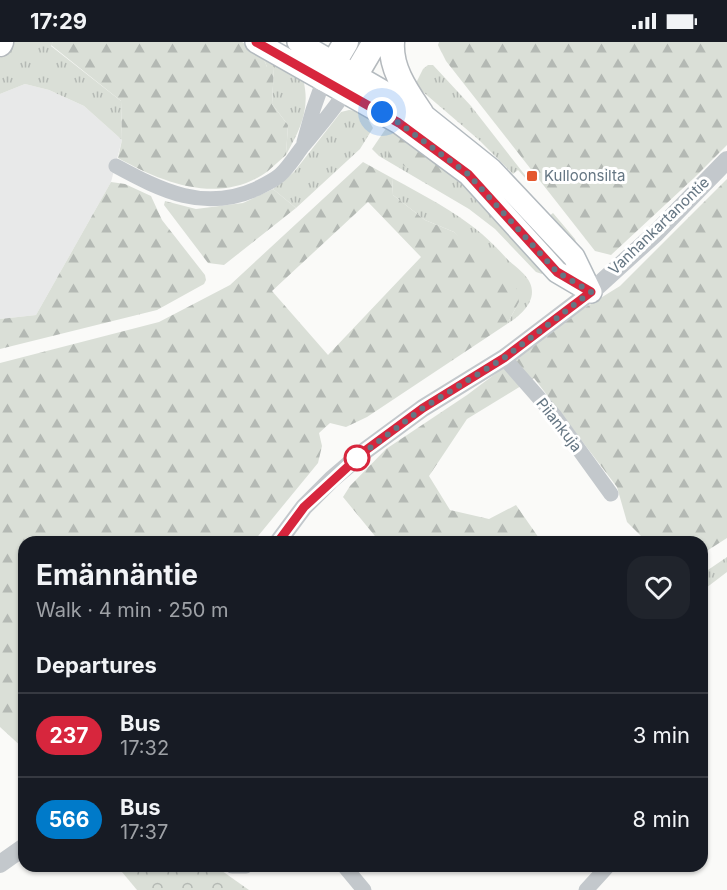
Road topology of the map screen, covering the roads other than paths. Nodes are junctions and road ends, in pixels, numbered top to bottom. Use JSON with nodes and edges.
{"nodes":[{"id":1,"x":256,"y":42,"type":"edge"},
{"id":2,"x":298,"y":42,"type":"edge"},
{"id":3,"x":375,"y":42,"type":"edge"},
{"id":4,"x":392,"y":42,"type":"edge"},
{"id":5,"x":335,"y":61,"type":"edge"},
{"id":6,"x":351,"y":83,"type":"junction"},
{"id":7,"x":421,"y":113,"type":"junction"},
{"id":8,"x":304,"y":145,"type":"junction"},
{"id":9,"x":727,"y":160,"type":"edge"},
{"id":10,"x":116,"y":166,"type":"dead end"},
{"id":11,"x":591,"y":292,"type":"junction"},
{"id":12,"x":504,"y":358,"type":"junction"},
{"id":13,"x":611,"y":494,"type":"dead end"},
{"id":14,"x":282,"y":536,"type":"edge"},
{"id":15,"x":18,"y":851,"type":"edge"},
{"id":16,"x":0,"y":864,"type":"edge"},
{"id":17,"x":350,"y":872,"type":"edge"},
{"id":18,"x":602,"y":872,"type":"edge"},
{"id":19,"x":364,"y":890,"type":"edge"},
{"id":20,"x":586,"y":890,"type":"edge"}],
"edges":[{"from":1,"to":5,"type":"main road"},
{"from":2,"to":5,"type":"main road"},
{"from":3,"to":6,"type":"highway"},
{"from":4,"to":7,"type":"highway"},
{"from":5,"to":6,"type":"main road"},
{"from":5,"to":8,"type":"street"},
{"from":6,"to":7,"type":"main road"},
{"from":6,"to":8,"type":"street"},
{"from":6,"to":11,"type":"main road"},
{"from":7,"to":11,"type":"main road"},
{"from":8,"to":10,"type":"street"},
{"from":9,"to":11,"type":"street","name":"Vanhankartanontie"},
{"from":11,"to":12,"type":"street","name":"Vanhankartanontie"},
{"from":12,"to":13,"type":"street","name":"Piiankuja"},
{"from":12,"to":14,"type":"street","name":"Vanhankartanontie"},
{"from":15,"to":16,"type":"street"},
{"from":17,"to":19,"type":"street"},
{"from":18,"to":20,"type":"street"}]}
